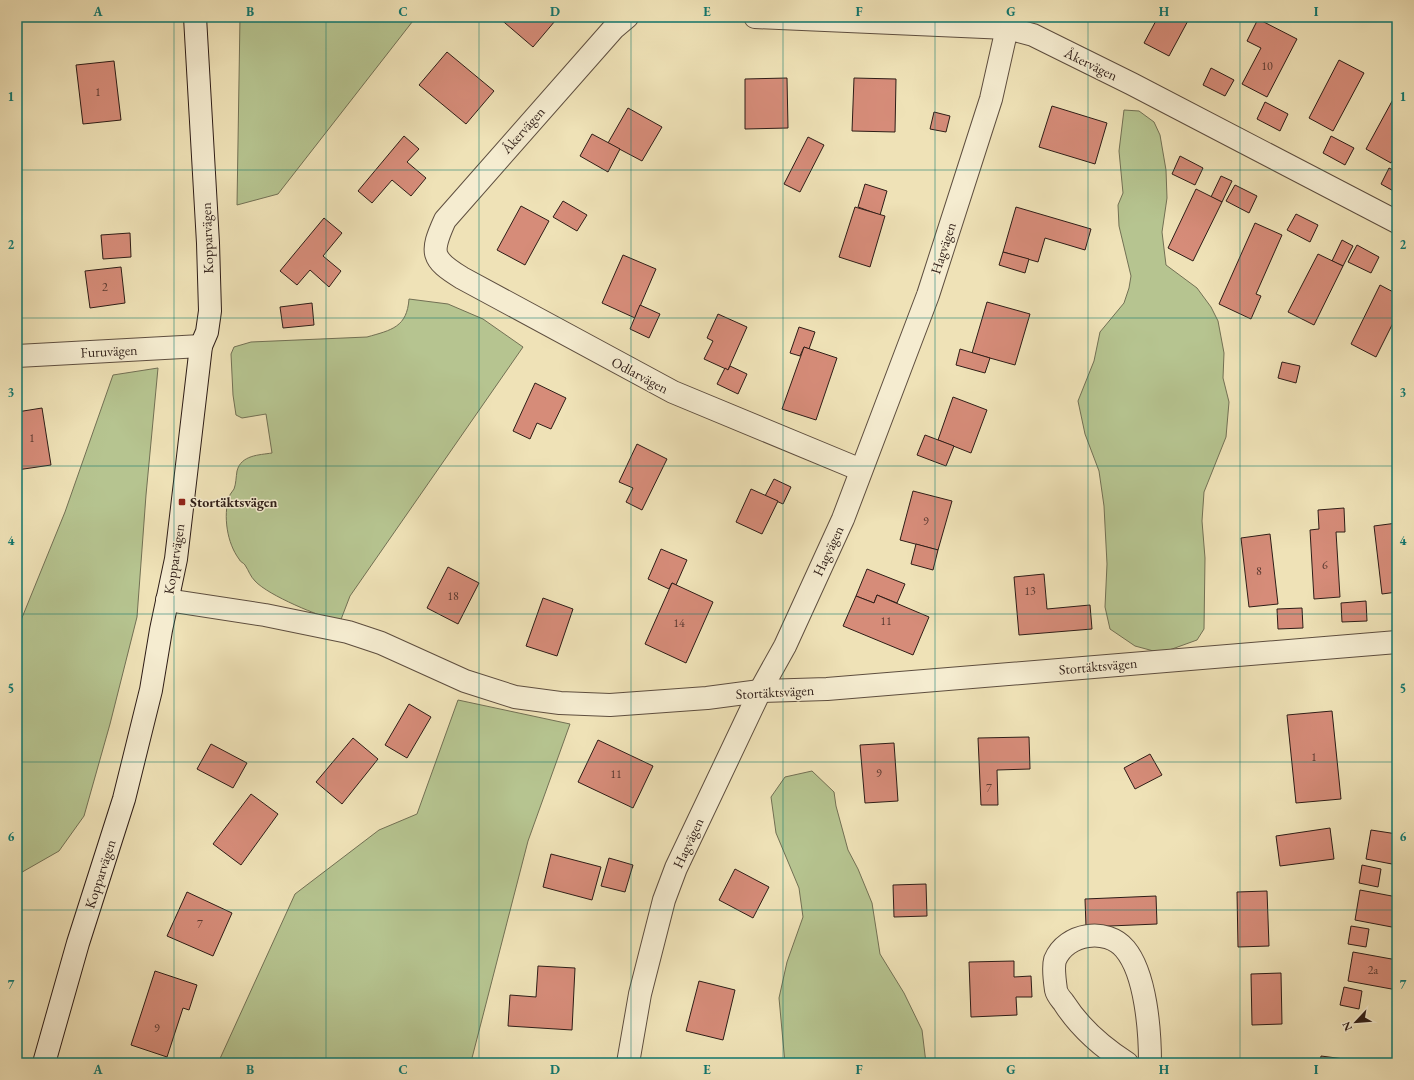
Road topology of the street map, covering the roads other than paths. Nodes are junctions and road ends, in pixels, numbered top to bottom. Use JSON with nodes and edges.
{"nodes":[{"id":1,"x":195,"y":17,"type":"edge"},
{"id":2,"x":627,"y":17,"type":"edge"},
{"id":3,"x":755,"y":17,"type":"edge"},
{"id":4,"x":1008,"y":28,"type":"junction"},
{"id":5,"x":1397,"y":222,"type":"edge"},
{"id":6,"x":436,"y":253,"type":"joint"},
{"id":7,"x":201,"y":346,"type":"junction"},
{"id":8,"x":17,"y":356,"type":"edge"},
{"id":9,"x":860,"y":470,"type":"junction"},
{"id":10,"x":167,"y":600,"type":"junction"},
{"id":11,"x":1397,"y":642,"type":"edge"},
{"id":12,"x":760,"y":691,"type":"junction"},
{"id":13,"x":44,"y":1063,"type":"edge"},
{"id":14,"x":628,"y":1063,"type":"edge"},
{"id":15,"x":1127,"y":1063,"type":"edge"},
{"id":16,"x":1150,"y":1063,"type":"edge"}],
"edges":[{"from":1,"to":7,"type":"street","name":"Kopparvägen"},
{"from":2,"to":6,"type":"street","name":"Åkervägen"},
{"from":3,"to":4,"type":"street","name":"Åkervägen"},
{"from":4,"to":5,"type":"street","name":"Åkervägen"},
{"from":4,"to":9,"type":"street","name":"Hagvägen"},
{"from":6,"to":9,"type":"street","name":"Odlarvägen"},
{"from":7,"to":8,"type":"street","name":"Furuvägen"},
{"from":7,"to":10,"type":"street","name":"Kopparvägen"},
{"from":9,"to":12,"type":"street","name":"Hagvägen"},
{"from":10,"to":12,"type":"street","name":"Stortäktsvägen"},
{"from":10,"to":13,"type":"street","name":"Kopparvägen"},
{"from":11,"to":12,"type":"street","name":"Stortäktsvägen"},
{"from":12,"to":14,"type":"street","name":"Hagvägen"},
{"from":15,"to":16,"type":"street"}]}
